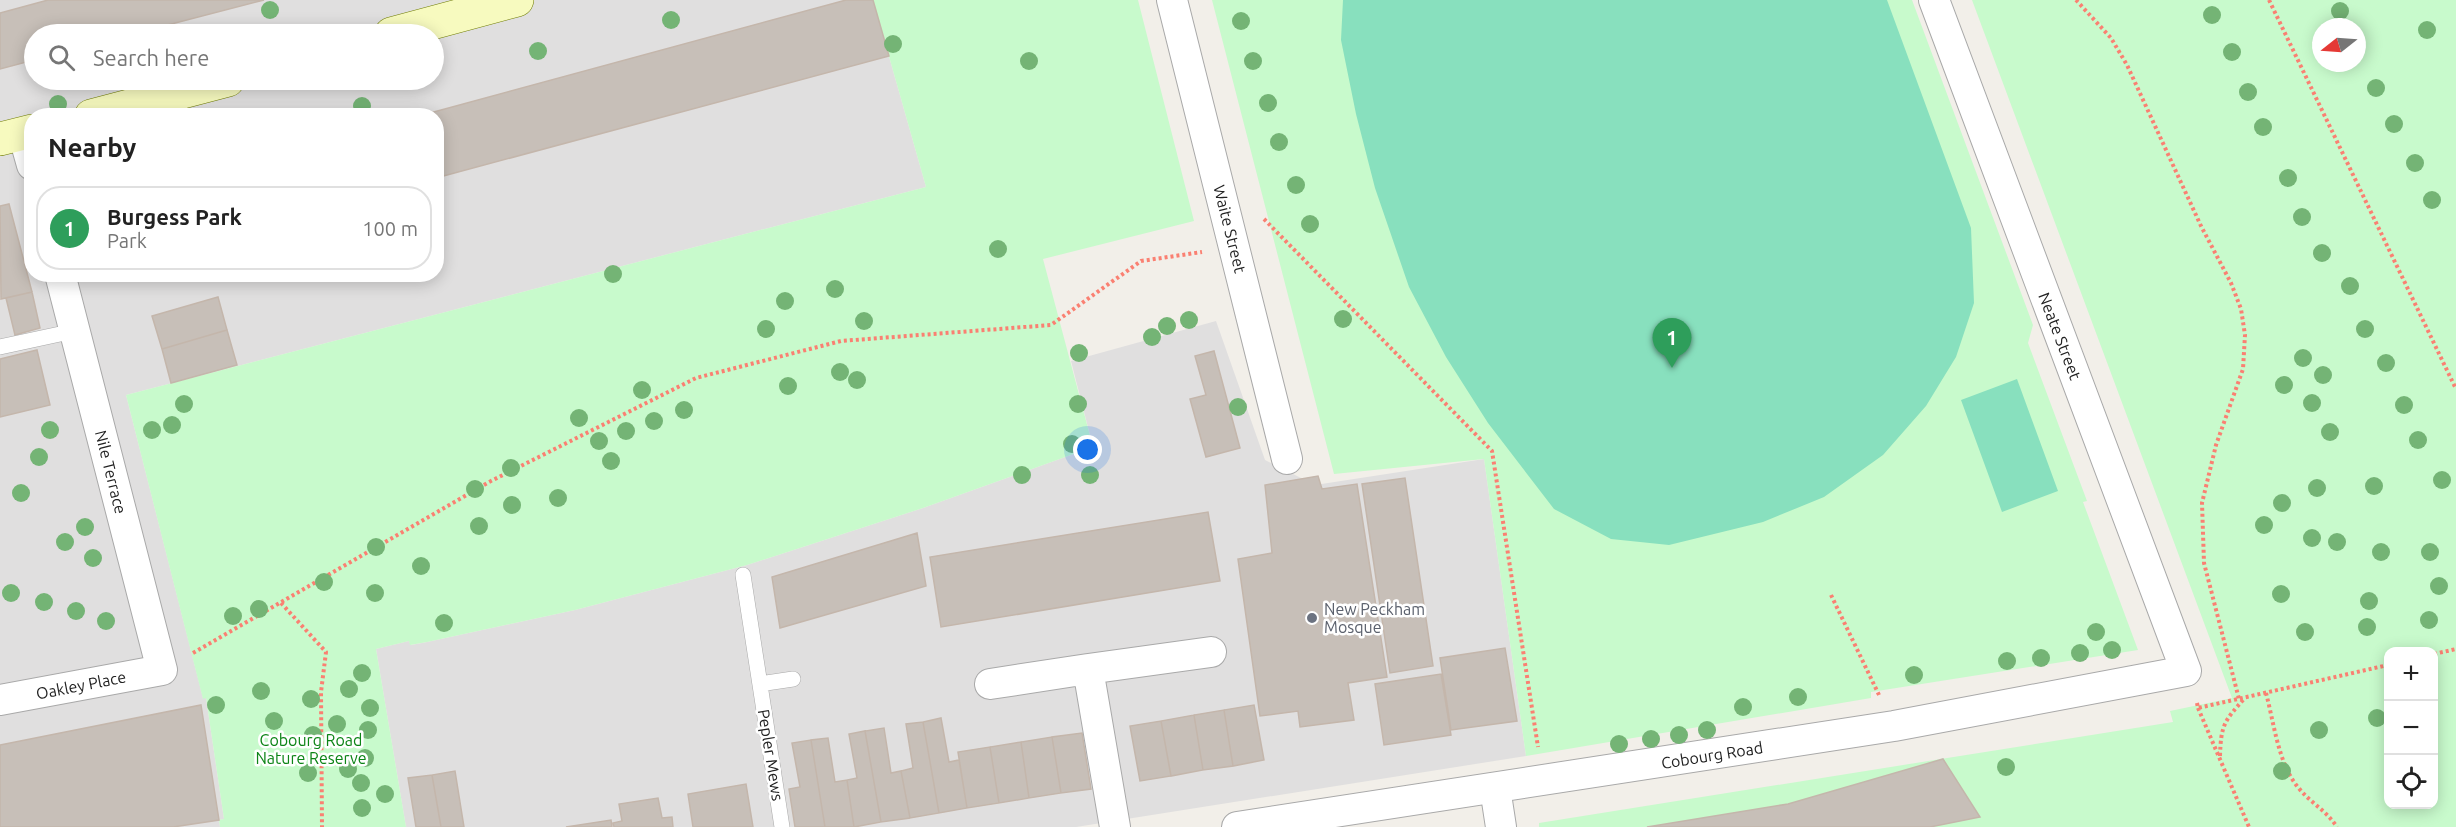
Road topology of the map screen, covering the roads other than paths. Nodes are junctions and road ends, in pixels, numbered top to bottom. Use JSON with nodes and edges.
{"nodes":[{"id":1,"x":517,"y":0,"type":"edge"},
{"id":2,"x":1172,"y":0,"type":"edge"},
{"id":3,"x":1934,"y":0,"type":"edge"},
{"id":4,"x":429,"y":24,"type":"edge"},
{"id":5,"x":190,"y":90,"type":"edge"},
{"id":6,"x":121,"y":108,"type":"edge"},
{"id":7,"x":62,"y":282,"type":"edge"},
{"id":8,"x":74,"y":331,"type":"junction"},
{"id":9,"x":0,"y":347,"type":"edge"},
{"id":10,"x":1287,"y":459,"type":"dead end"},
{"id":11,"x":743,"y":575,"type":"dead end"},
{"id":12,"x":1211,"y":652,"type":"dead end"},
{"id":13,"x":1088,"y":669,"type":"junction"},
{"id":14,"x":162,"y":670,"type":"joint"},
{"id":15,"x":2186,"y":671,"type":"joint"},
{"id":16,"x":793,"y":679,"type":"dead end"},
{"id":17,"x":759,"y":684,"type":"junction"},
{"id":18,"x":990,"y":684,"type":"dead end"},
{"id":19,"x":0,"y":700,"type":"edge"},
{"id":20,"x":1495,"y":788,"type":"junction"},
{"id":21,"x":782,"y":827,"type":"edge"},
{"id":22,"x":1115,"y":827,"type":"edge"},
{"id":23,"x":1237,"y":827,"type":"edge"},
{"id":24,"x":1501,"y":827,"type":"edge"}],
"edges":[{"from":1,"to":4,"type":"main road"},
{"from":2,"to":10,"type":"street","name":"Waite Street"},
{"from":3,"to":15,"type":"street","name":"Neate Street"},
{"from":5,"to":6,"type":"main road"},
{"from":7,"to":8,"type":"street","name":"Nile Terrace"},
{"from":8,"to":9,"type":"lane"},
{"from":8,"to":14,"type":"street","name":"Nile Terrace"},
{"from":11,"to":17,"type":"lane","name":"Pepler Mews"},
{"from":12,"to":13,"type":"street"},
{"from":13,"to":18,"type":"street"},
{"from":13,"to":22,"type":"street"},
{"from":14,"to":19,"type":"street","name":"Oakley Place"},
{"from":15,"to":20,"type":"street","name":"Cobourg Road"},
{"from":16,"to":17,"type":"lane"},
{"from":17,"to":21,"type":"lane","name":"Pepler Mews"},
{"from":20,"to":23,"type":"street","name":"Cobourg Road"},
{"from":20,"to":24,"type":"street"}]}
